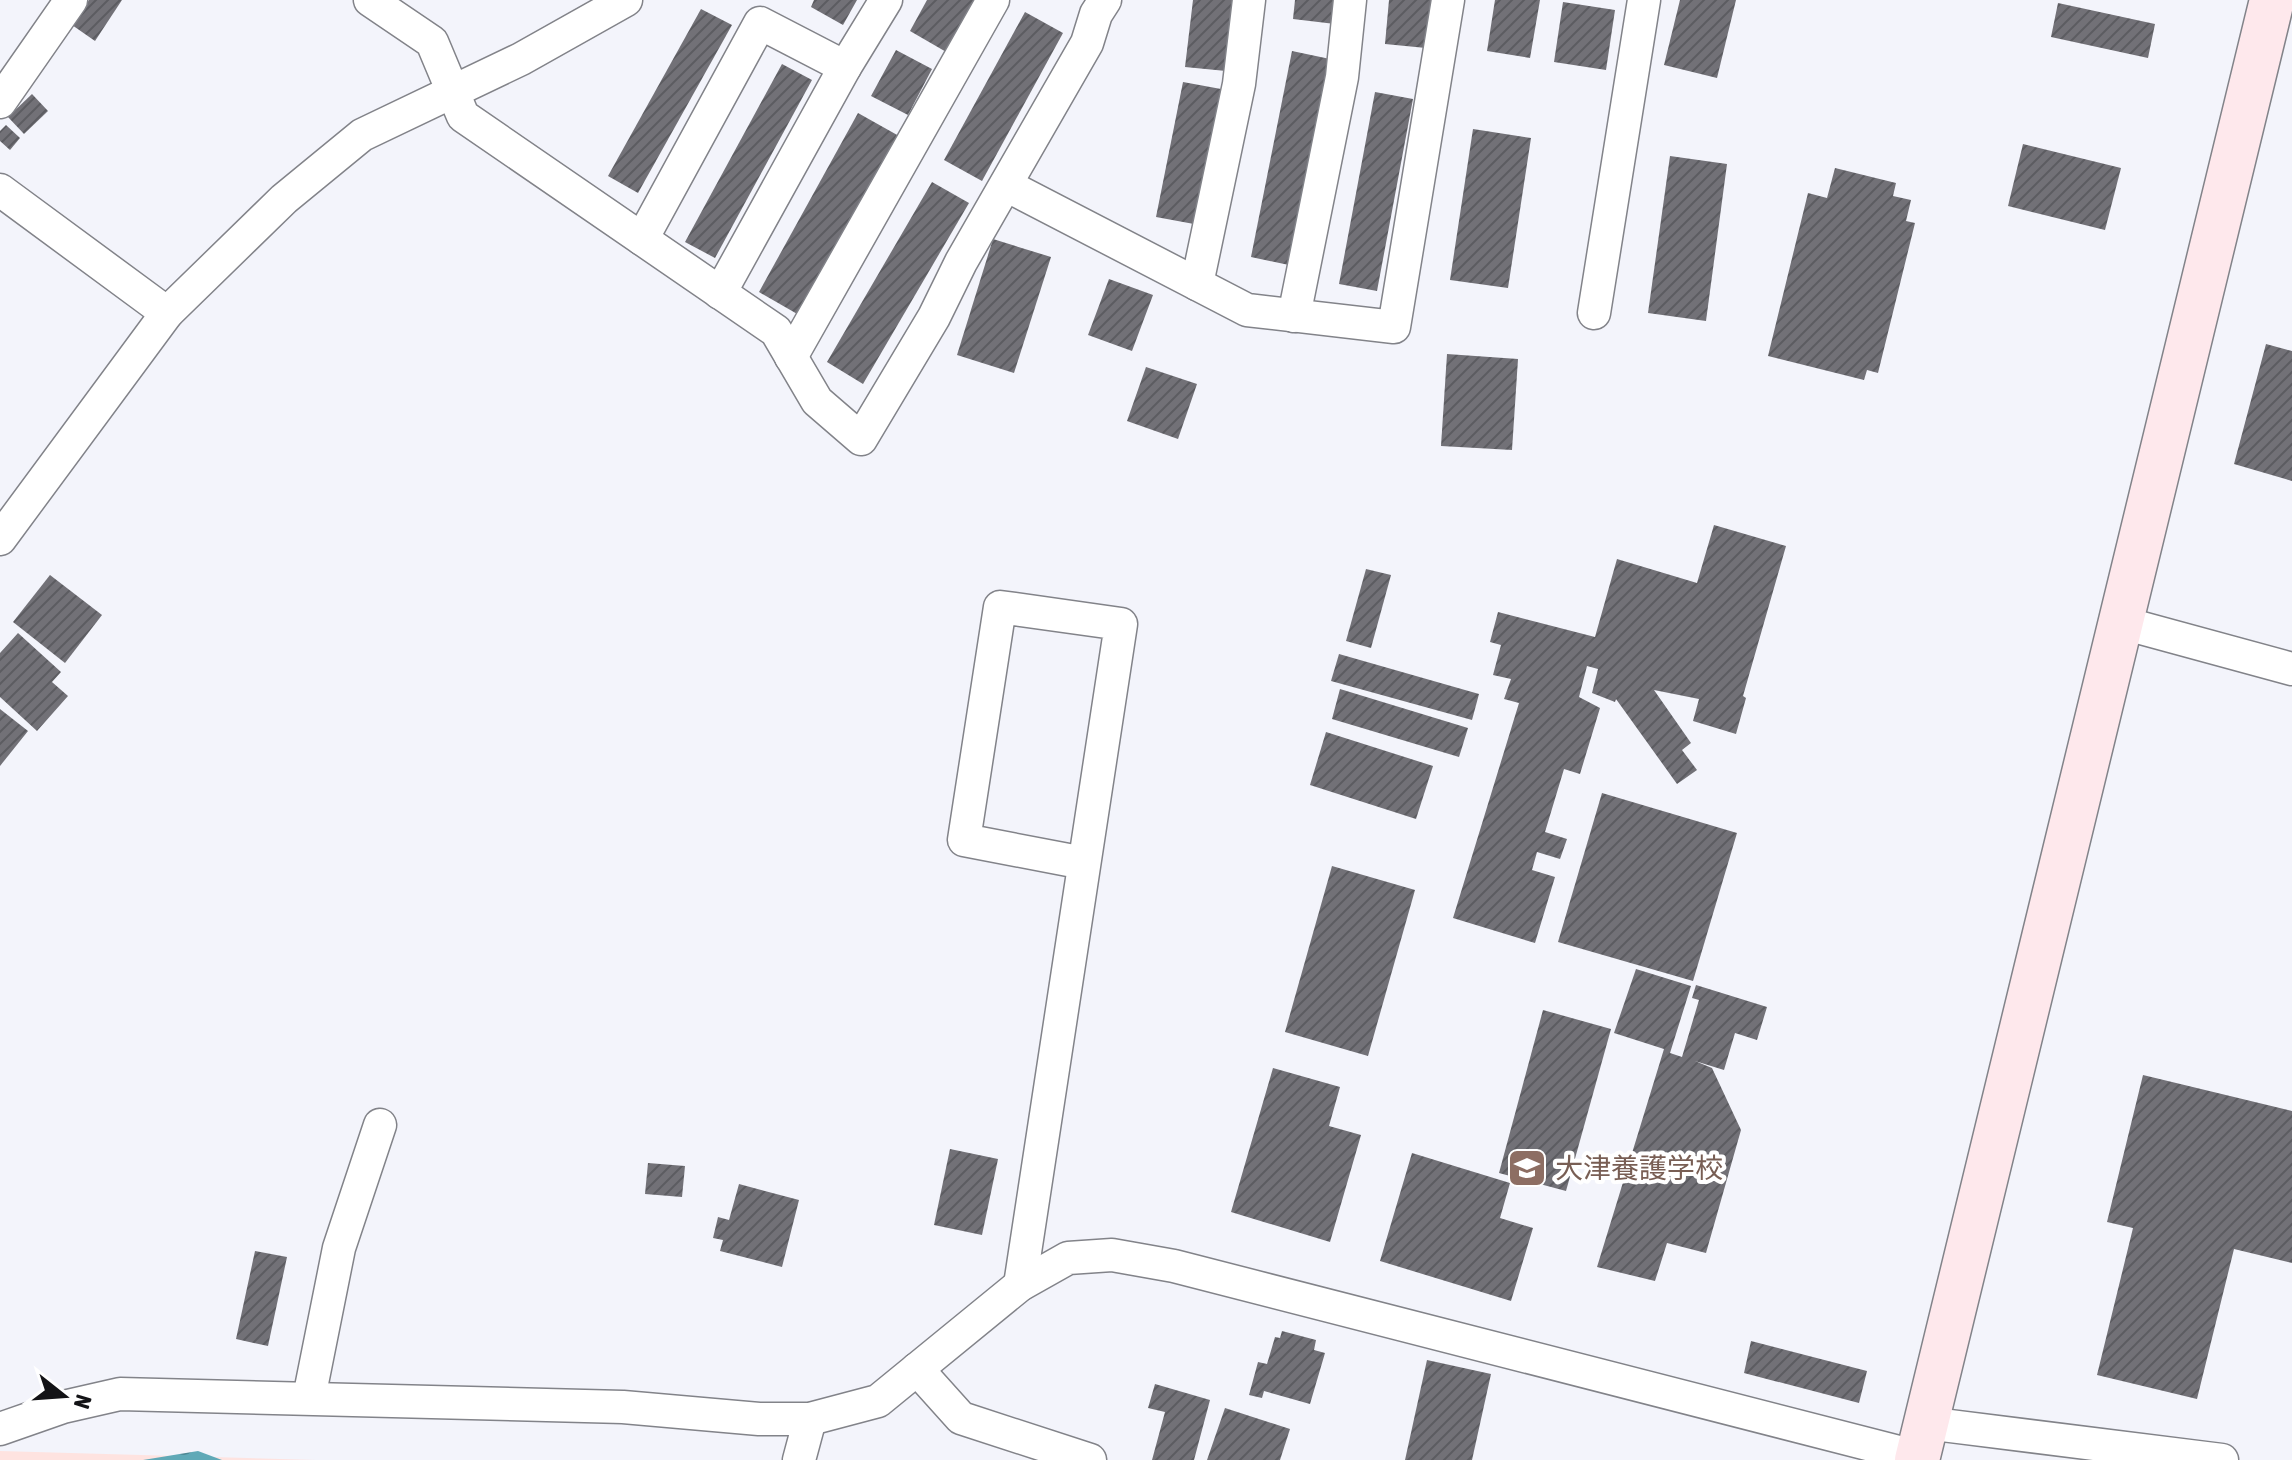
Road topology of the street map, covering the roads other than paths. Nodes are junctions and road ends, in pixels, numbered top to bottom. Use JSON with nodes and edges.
{"nodes":[{"id":1,"x":71,"y":0,"type":"edge"},
{"id":2,"x":370,"y":0,"type":"edge"},
{"id":3,"x":626,"y":0,"type":"edge"},
{"id":4,"x":886,"y":0,"type":"edge"},
{"id":5,"x":993,"y":0,"type":"edge"},
{"id":6,"x":1105,"y":0,"type":"edge"},
{"id":7,"x":1249,"y":0,"type":"edge"},
{"id":8,"x":1350,"y":0,"type":"edge"},
{"id":9,"x":1448,"y":0,"type":"edge"},
{"id":10,"x":1644,"y":0,"type":"edge"},
{"id":11,"x":2272,"y":0,"type":"edge"},
{"id":12,"x":845,"y":67,"type":"junction"},
{"id":13,"x":454,"y":91,"type":"junction"},
{"id":14,"x":0,"y":102,"type":"edge"},
{"id":15,"x":1006,"y":185,"type":"junction"},
{"id":16,"x":0,"y":190,"type":"edge"},
{"id":17,"x":642,"y":239,"type":"junction"},
{"id":18,"x":1197,"y":284,"type":"junction"},
{"id":19,"x":720,"y":293,"type":"junction"},
{"id":20,"x":167,"y":313,"type":"junction"},
{"id":21,"x":1594,"y":313,"type":"dead end"},
{"id":22,"x":1294,"y":316,"type":"junction"},
{"id":23,"x":791,"y":357,"type":"junction"},
{"id":24,"x":0,"y":539,"type":"edge"},
{"id":25,"x":2123,"y":623,"type":"junction"},
{"id":26,"x":2292,"y":669,"type":"edge"},
{"id":27,"x":1084,"y":863,"type":"junction"},
{"id":28,"x":380,"y":1125,"type":"dead end"},
{"id":29,"x":1020,"y":1285,"type":"junction"},
{"id":30,"x":917,"y":1369,"type":"junction"},
{"id":31,"x":309,"y":1398,"type":"junction"},
{"id":32,"x":810,"y":1419,"type":"junction"},
{"id":33,"x":0,"y":1429,"type":"edge"},
{"id":34,"x":1920,"y":1447,"type":"edge"},
{"id":35,"x":799,"y":1460,"type":"edge"},
{"id":36,"x":1090,"y":1460,"type":"edge"},
{"id":37,"x":2222,"y":1460,"type":"edge"}],
"edges":[{"from":1,"to":14,"type":"street"},
{"from":2,"to":13,"type":"street"},
{"from":3,"to":13,"type":"street"},
{"from":4,"to":12,"type":"street"},
{"from":5,"to":23,"type":"street"},
{"from":6,"to":15,"type":"street"},
{"from":7,"to":18,"type":"street"},
{"from":8,"to":22,"type":"street"},
{"from":9,"to":22,"type":"street"},
{"from":10,"to":21,"type":"street"},
{"from":11,"to":25,"type":"street"},
{"from":12,"to":17,"type":"street"},
{"from":12,"to":19,"type":"street"},
{"from":13,"to":17,"type":"street"},
{"from":13,"to":20,"type":"street"},
{"from":15,"to":18,"type":"street"},
{"from":15,"to":23,"type":"street"},
{"from":16,"to":20,"type":"street"},
{"from":17,"to":19,"type":"street"},
{"from":18,"to":22,"type":"street"},
{"from":19,"to":23,"type":"street"},
{"from":20,"to":24,"type":"street"},
{"from":25,"to":26,"type":"street"},
{"from":25,"to":34,"type":"street"},
{"from":27,"to":27,"type":"street"},
{"from":27,"to":29,"type":"street"},
{"from":28,"to":31,"type":"street"},
{"from":29,"to":30,"type":"street"},
{"from":29,"to":34,"type":"street"},
{"from":30,"to":32,"type":"street"},
{"from":30,"to":36,"type":"street"},
{"from":31,"to":32,"type":"street"},
{"from":31,"to":33,"type":"street"},
{"from":32,"to":35,"type":"street"},
{"from":34,"to":37,"type":"street"}]}
